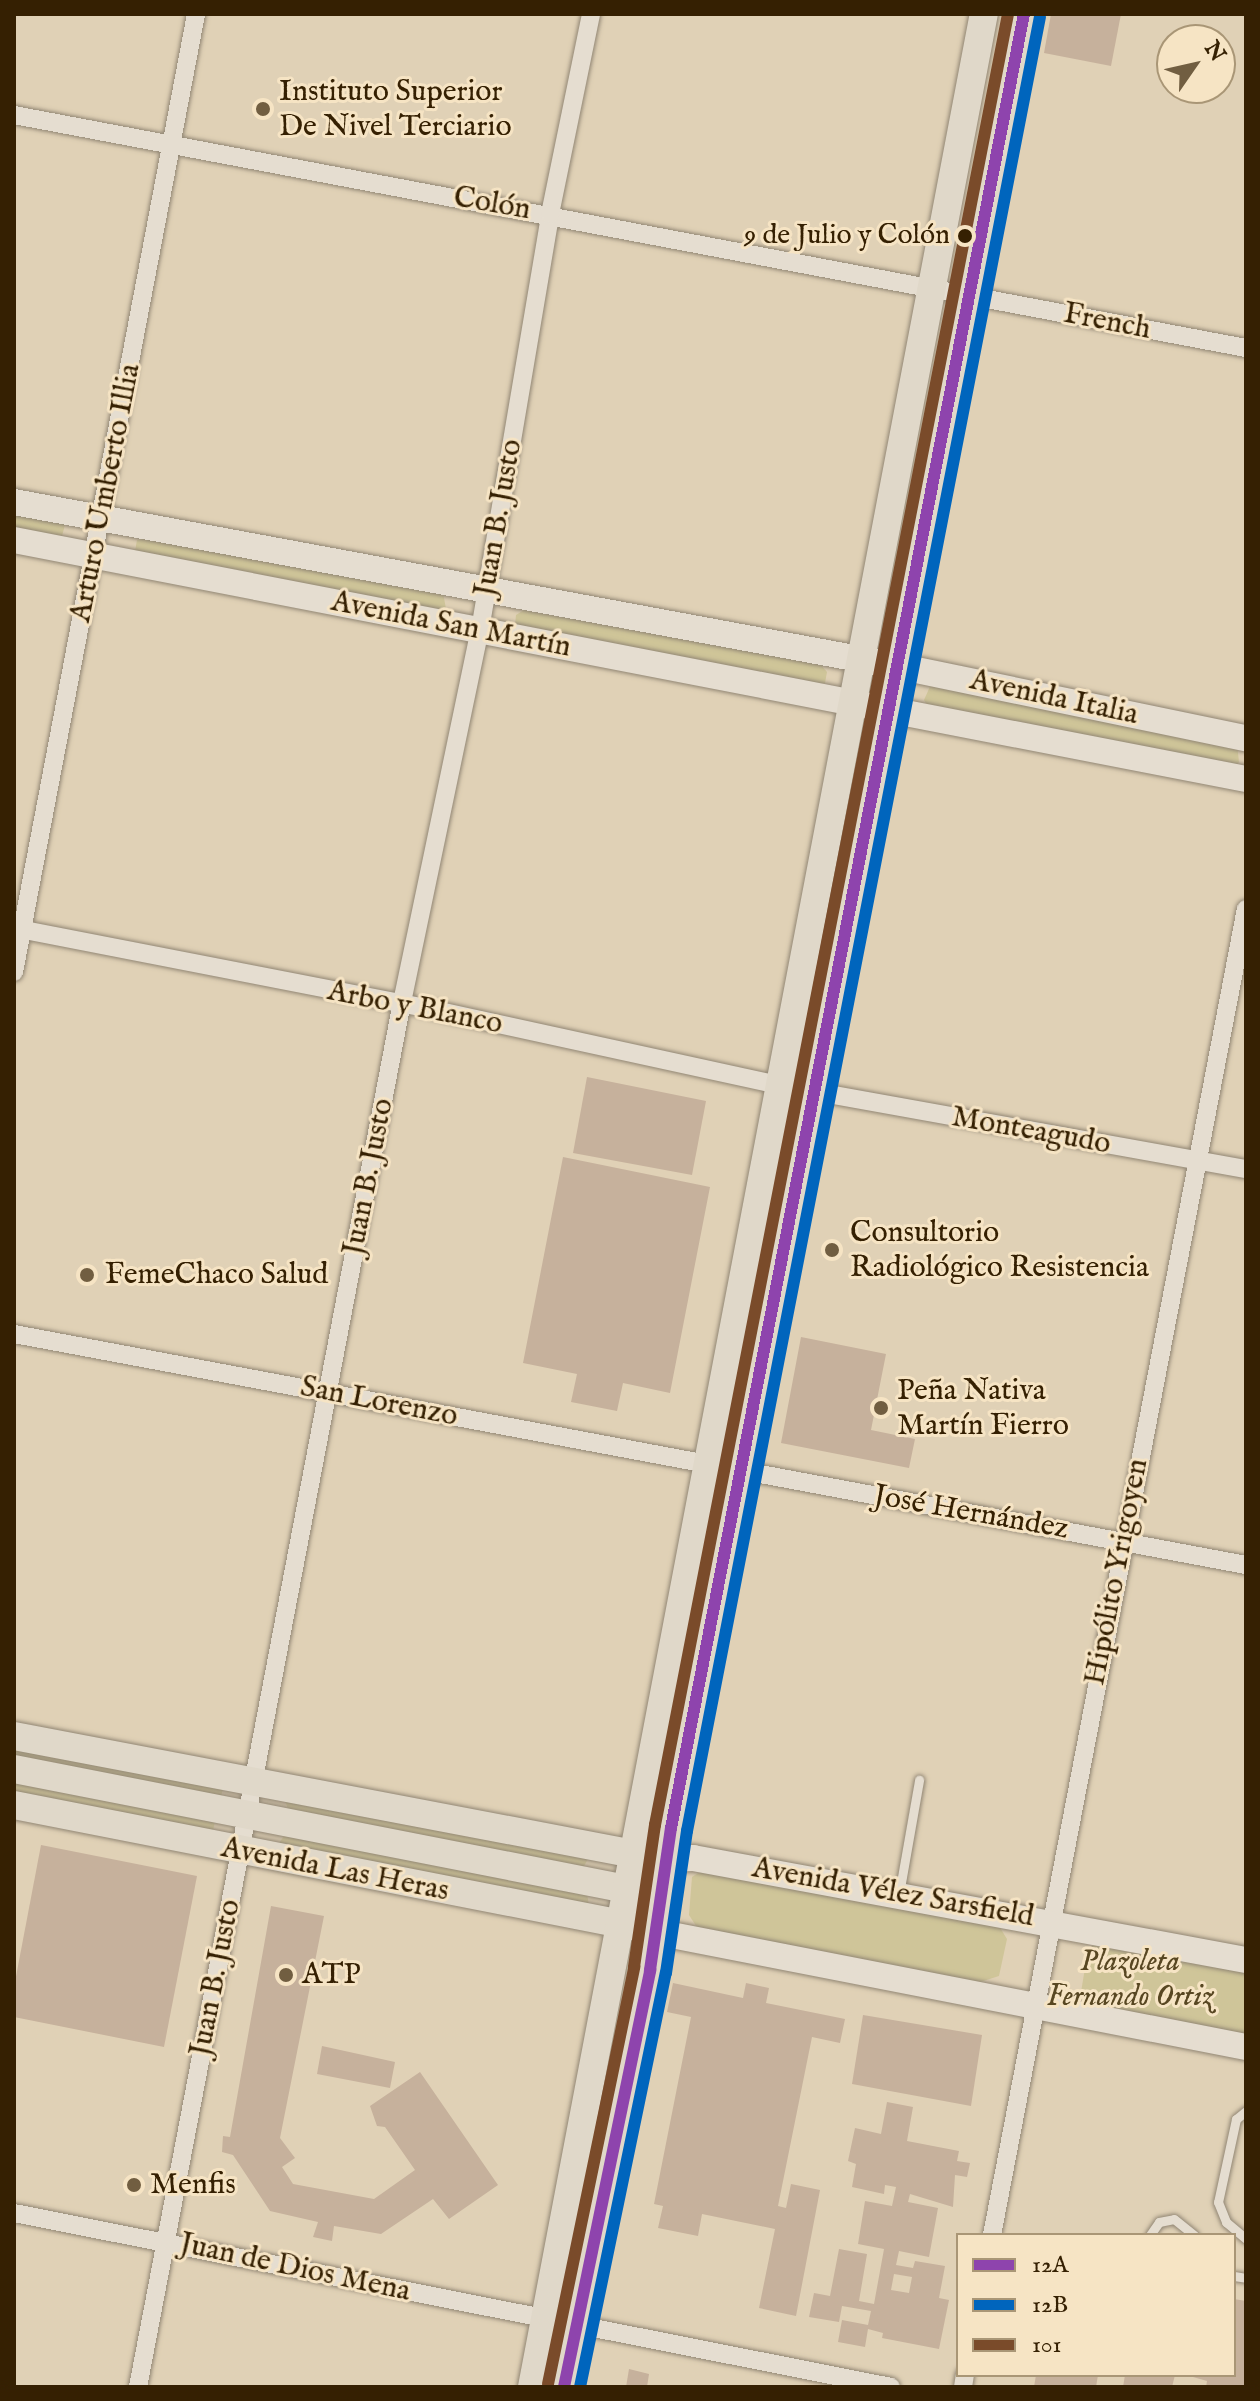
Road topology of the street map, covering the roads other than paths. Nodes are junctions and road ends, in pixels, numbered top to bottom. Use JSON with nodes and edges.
{"nodes":[{"id":1,"x":196,"y":14,"type":"edge"},
{"id":2,"x":591,"y":14,"type":"edge"},
{"id":3,"x":984,"y":14,"type":"edge"},
{"id":4,"x":1024,"y":14,"type":"edge"},
{"id":5,"x":14,"y":115,"type":"edge"},
{"id":6,"x":170,"y":147,"type":"junction"},
{"id":7,"x":550,"y":214,"type":"junction"},
{"id":8,"x":931,"y":288,"type":"junction"},
{"id":9,"x":968,"y":297,"type":"junction"},
{"id":10,"x":1246,"y":348,"type":"edge"},
{"id":11,"x":14,"y":502,"type":"edge"},
{"id":12,"x":102,"y":518,"type":"junction"},
{"id":13,"x":14,"y":540,"type":"edge"},
{"id":14,"x":94,"y":556,"type":"junction"},
{"id":15,"x":487,"y":588,"type":"junction"},
{"id":16,"x":480,"y":630,"type":"junction"},
{"id":17,"x":861,"y":659,"type":"junction"},
{"id":18,"x":897,"y":666,"type":"junction"},
{"id":19,"x":853,"y":703,"type":"junction"},
{"id":20,"x":888,"y":710,"type":"junction"},
{"id":21,"x":1246,"y":738,"type":"edge"},
{"id":22,"x":1246,"y":779,"type":"edge"},
{"id":23,"x":1246,"y":909,"type":"edge"},
{"id":24,"x":18,"y":929,"type":"edge"},
{"id":25,"x":14,"y":972,"type":"edge"},
{"id":26,"x":401,"y":1007,"type":"junction"},
{"id":27,"x":778,"y":1085,"type":"junction"},
{"id":28,"x":816,"y":1092,"type":"junction"},
{"id":29,"x":1197,"y":1160,"type":"junction"},
{"id":30,"x":1246,"y":1169,"type":"edge"},
{"id":31,"x":14,"y":1334,"type":"edge"},
{"id":32,"x":329,"y":1393,"type":"junction"},
{"id":33,"x":709,"y":1466,"type":"junction"},
{"id":34,"x":743,"y":1473,"type":"junction"},
{"id":35,"x":1124,"y":1540,"type":"junction"},
{"id":36,"x":1246,"y":1565,"type":"edge"},
{"id":37,"x":14,"y":1736,"type":"edge"},
{"id":38,"x":14,"y":1769,"type":"edge"},
{"id":39,"x":919,"y":1780,"type":"dead end"},
{"id":40,"x":251,"y":1782,"type":"junction"},
{"id":41,"x":14,"y":1805,"type":"edge"},
{"id":42,"x":246,"y":1818,"type":"junction"},
{"id":43,"x":240,"y":1852,"type":"junction"},
{"id":44,"x":633,"y":1856,"type":"junction"},
{"id":45,"x":666,"y":1859,"type":"junction"},
{"id":46,"x":626,"y":1889,"type":"junction"},
{"id":47,"x":899,"y":1894,"type":"junction"},
{"id":48,"x":1050,"y":1921,"type":"junction"},
{"id":49,"x":621,"y":1924,"type":"junction"},
{"id":50,"x":656,"y":1932,"type":"junction"},
{"id":51,"x":1246,"y":1960,"type":"edge"},
{"id":52,"x":1037,"y":2007,"type":"junction"},
{"id":53,"x":1246,"y":2047,"type":"edge"},
{"id":54,"x":1246,"y":2111,"type":"edge"},
{"id":55,"x":14,"y":2213,"type":"edge"},
{"id":56,"x":992,"y":2233,"type":"edge"},
{"id":57,"x":1151,"y":2233,"type":"edge"},
{"id":58,"x":1192,"y":2233,"type":"edge"},
{"id":59,"x":1246,"y":2239,"type":"edge"},
{"id":60,"x":168,"y":2240,"type":"junction"},
{"id":61,"x":545,"y":2321,"type":"junction"},
{"id":62,"x":576,"y":2328,"type":"junction"},
{"id":63,"x":138,"y":2387,"type":"edge"},
{"id":64,"x":532,"y":2387,"type":"edge"},
{"id":65,"x":564,"y":2387,"type":"edge"},
{"id":66,"x":891,"y":2387,"type":"edge"}],
"edges":[{"from":1,"to":6,"type":"street","name":"Arturo Umberto Illia"},
{"from":2,"to":7,"type":"street","name":"Juan B. Justo"},
{"from":3,"to":8,"type":"main road"},
{"from":4,"to":9,"type":"main road"},
{"from":5,"to":6,"type":"street","name":"Colón"},
{"from":6,"to":7,"type":"street","name":"Colón"},
{"from":6,"to":12,"type":"street","name":"Arturo Umberto Illia"},
{"from":7,"to":8,"type":"street","name":"Colón"},
{"from":7,"to":15,"type":"street","name":"Juan B. Justo"},
{"from":8,"to":9,"type":"street","name":"Colón"},
{"from":8,"to":17,"type":"main road"},
{"from":9,"to":10,"type":"street","name":"French"},
{"from":9,"to":18,"type":"main road"},
{"from":11,"to":12,"type":"main road","name":"Avenida San Martín"},
{"from":12,"to":14,"type":"street","name":"Arturo Umberto Illia"},
{"from":12,"to":15,"type":"main road","name":"Avenida San Martín"},
{"from":13,"to":14,"type":"main road","name":"Avenida San Martín"},
{"from":14,"to":16,"type":"main road","name":"Avenida San Martín"},
{"from":14,"to":24,"type":"street","name":"Arturo Umberto Illia"},
{"from":15,"to":16,"type":"street","name":"Juan B. Justo"},
{"from":15,"to":17,"type":"main road","name":"Avenida San Martín"},
{"from":16,"to":19,"type":"main road","name":"Avenida San Martín"},
{"from":16,"to":26,"type":"street","name":"Juan B. Justo"},
{"from":17,"to":18,"type":"main road","name":"Avenida Italia"},
{"from":17,"to":19,"type":"main road"},
{"from":18,"to":20,"type":"main road"},
{"from":18,"to":21,"type":"main road","name":"Avenida Italia"},
{"from":19,"to":20,"type":"main road","name":"Avenida San Martín"},
{"from":19,"to":27,"type":"main road"},
{"from":20,"to":22,"type":"main road","name":"Avenida Italia"},
{"from":20,"to":28,"type":"main road"},
{"from":23,"to":29,"type":"street","name":"Hipólito Yrigoyen"},
{"from":24,"to":25,"type":"street","name":"Arturo Umberto Illia"},
{"from":24,"to":26,"type":"street","name":"Arbo y Blanco"},
{"from":26,"to":27,"type":"street","name":"Arbo y Blanco"},
{"from":26,"to":32,"type":"street","name":"Juan B. Justo"},
{"from":27,"to":28,"type":"street","name":"Arbo y Blanco"},
{"from":27,"to":33,"type":"main road"},
{"from":28,"to":29,"type":"street","name":"Monteagudo"},
{"from":28,"to":34,"type":"main road"},
{"from":29,"to":30,"type":"street","name":"Monteagudo"},
{"from":29,"to":35,"type":"street","name":"Hipólito Yrigoyen"},
{"from":31,"to":32,"type":"street","name":"San Lorenzo"},
{"from":32,"to":33,"type":"street","name":"San Lorenzo"},
{"from":32,"to":40,"type":"street","name":"Juan B. Justo"},
{"from":33,"to":34,"type":"street","name":"San Lorenzo"},
{"from":33,"to":44,"type":"main road"},
{"from":34,"to":35,"type":"street","name":"José Hernández"},
{"from":34,"to":45,"type":"main road"},
{"from":35,"to":36,"type":"street","name":"José Hernández"},
{"from":35,"to":48,"type":"street","name":"Hipólito Yrigoyen"},
{"from":37,"to":40,"type":"main road"},
{"from":38,"to":42,"type":"main road","name":"Avenida Las Heras"},
{"from":39,"to":47,"type":"lane"},
{"from":40,"to":42,"type":"street","name":"Juan B. Justo"},
{"from":40,"to":44,"type":"main road"},
{"from":41,"to":43,"type":"main road","name":"Avenida Las Heras"},
{"from":42,"to":43,"type":"street","name":"Juan B. Justo"},
{"from":42,"to":46,"type":"main road","name":"Avenida Las Heras"},
{"from":43,"to":49,"type":"main road","name":"Avenida Las Heras"},
{"from":43,"to":60,"type":"street","name":"Juan B. Justo"},
{"from":44,"to":45,"type":"main road","name":"Avenida Vélez Sarsfield"},
{"from":44,"to":46,"type":"main road"},
{"from":45,"to":47,"type":"main road","name":"Avenida Vélez Sarsfield"},
{"from":45,"to":50,"type":"main road"},
{"from":46,"to":49,"type":"main road"},
{"from":47,"to":48,"type":"main road","name":"Avenida Vélez Sarsfield"},
{"from":48,"to":51,"type":"main road","name":"Avenida Vélez Sarsfield"},
{"from":48,"to":52,"type":"street","name":"Hipólito Yrigoyen"},
{"from":49,"to":50,"type":"main road","name":"Avenida Las Heras"},
{"from":49,"to":61,"type":"main road"},
{"from":50,"to":52,"type":"main road"},
{"from":50,"to":62,"type":"main road"},
{"from":52,"to":53,"type":"main road"},
{"from":52,"to":56,"type":"street","name":"Hipólito Yrigoyen"},
{"from":54,"to":59,"type":"lane"},
{"from":55,"to":60,"type":"street","name":"Juan de Dios Mena"},
{"from":57,"to":58,"type":"lane"},
{"from":60,"to":61,"type":"street","name":"Juan de Dios Mena"},
{"from":60,"to":63,"type":"street","name":"Juan B. Justo"},
{"from":61,"to":62,"type":"street","name":"Juan de Dios Mena"},
{"from":61,"to":64,"type":"main road"},
{"from":62,"to":65,"type":"main road"},
{"from":62,"to":66,"type":"street","name":"Juan de Dios Mena"}]}
